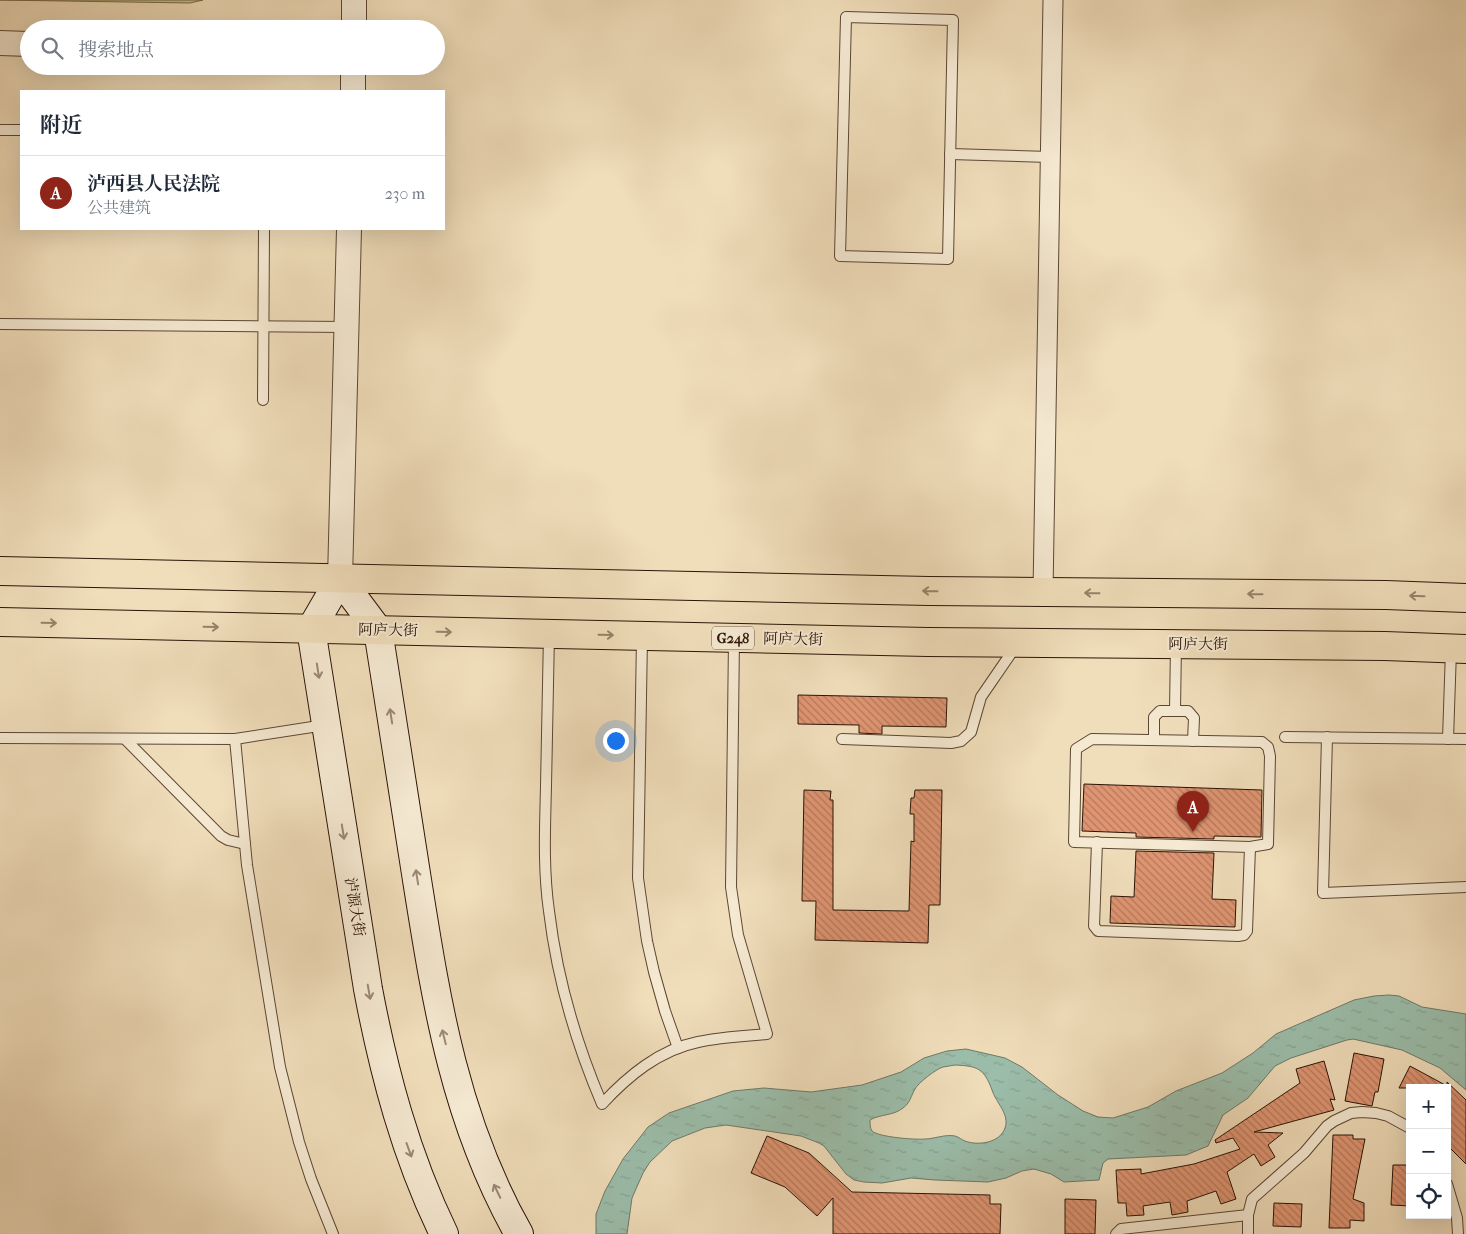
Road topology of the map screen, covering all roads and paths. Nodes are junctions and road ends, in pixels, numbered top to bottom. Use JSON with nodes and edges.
{"nodes":[{"id":1,"x":354,"y":0,"type":"edge"},
{"id":2,"x":1053,"y":0,"type":"edge"},
{"id":3,"x":354,"y":20,"type":"edge"},
{"id":4,"x":0,"y":44,"type":"edge"},
{"id":5,"x":20,"y":44,"type":"edge"},
{"id":6,"x":353,"y":75,"type":"edge"},
{"id":7,"x":353,"y":90,"type":"edge"},
{"id":8,"x":0,"y":130,"type":"edge"},
{"id":9,"x":20,"y":130,"type":"edge"},
{"id":10,"x":950,"y":154,"type":"junction"},
{"id":11,"x":1050,"y":157,"type":"junction"},
{"id":12,"x":264,"y":230,"type":"edge"},
{"id":13,"x":350,"y":230,"type":"edge"},
{"id":14,"x":0,"y":324,"type":"edge"},
{"id":15,"x":263,"y":326,"type":"junction"},
{"id":16,"x":347,"y":327,"type":"junction"},
{"id":17,"x":263,"y":400,"type":"dead end"},
{"id":18,"x":0,"y":571,"type":"edge"},
{"id":19,"x":340,"y":579,"type":"junction"},
{"id":20,"x":1043,"y":592,"type":"junction"},
{"id":21,"x":1466,"y":598,"type":"edge"},
{"id":22,"x":0,"y":622,"type":"edge"},
{"id":23,"x":311,"y":629,"type":"junction"},
{"id":24,"x":378,"y":630,"type":"junction"},
{"id":25,"x":548,"y":634,"type":"junction"},
{"id":26,"x":642,"y":636,"type":"junction"},
{"id":27,"x":734,"y":638,"type":"junction"},
{"id":28,"x":1018,"y":643,"type":"junction"},
{"id":29,"x":1176,"y":644,"type":"junction"},
{"id":30,"x":1458,"y":649,"type":"edge"},
{"id":31,"x":1175,"y":711,"type":"junction"},
{"id":32,"x":326,"y":725,"type":"junction"},
{"id":33,"x":1285,"y":737,"type":"dead end"},
{"id":34,"x":0,"y":738,"type":"edge"},
{"id":35,"x":1327,"y":738,"type":"junction"},
{"id":36,"x":125,"y":739,"type":"junction"},
{"id":37,"x":235,"y":739,"type":"junction"},
{"id":38,"x":842,"y":739,"type":"dead end"},
{"id":39,"x":1448,"y":739,"type":"junction"},
{"id":40,"x":1154,"y":740,"type":"junction"},
{"id":41,"x":1466,"y":740,"type":"edge"},
{"id":42,"x":1193,"y":741,"type":"junction"},
{"id":43,"x":1097,"y":842,"type":"junction"},
{"id":44,"x":245,"y":844,"type":"junction"},
{"id":45,"x":1250,"y":847,"type":"junction"},
{"id":46,"x":1466,"y":887,"type":"edge"},
{"id":47,"x":678,"y":1048,"type":"junction"},
{"id":48,"x":1406,"y":1126,"type":"edge"},
{"id":49,"x":1451,"y":1198,"type":"edge"},
{"id":50,"x":1248,"y":1215,"type":"junction"},
{"id":51,"x":332,"y":1234,"type":"edge"},
{"id":52,"x":444,"y":1234,"type":"edge"},
{"id":53,"x":518,"y":1234,"type":"edge"},
{"id":54,"x":1116,"y":1234,"type":"edge"},
{"id":55,"x":1248,"y":1234,"type":"edge"},
{"id":56,"x":1458,"y":1234,"type":"edge"}],
"edges":[{"from":1,"to":3,"type":"street"},
{"from":2,"to":11,"type":"street"},
{"from":4,"to":5,"type":"street"},
{"from":6,"to":7,"type":"street"},
{"from":8,"to":9,"type":"lane"},
{"from":10,"to":10,"type":"lane"},
{"from":10,"to":11,"type":"lane"},
{"from":11,"to":20,"type":"street"},
{"from":12,"to":15,"type":"lane"},
{"from":13,"to":16,"type":"street"},
{"from":14,"to":15,"type":"lane"},
{"from":15,"to":16,"type":"lane"},
{"from":15,"to":17,"type":"lane"},
{"from":16,"to":19,"type":"street"},
{"from":18,"to":19,"type":"highway"},
{"from":20,"to":19,"type":"highway","one_way":true},
{"from":19,"to":23,"type":"main road"},
{"from":19,"to":24,"type":"main road"},
{"from":21,"to":20,"type":"highway","one_way":true},
{"from":22,"to":23,"type":"highway","name":"阿庐大街","number":"G248","one_way":true},
{"from":23,"to":24,"type":"highway","name":"阿庐大街","number":"G248"},
{"from":23,"to":32,"type":"main road","name":"泸源大街","one_way":true},
{"from":24,"to":25,"type":"highway","name":"阿庐大街","number":"G248","one_way":true},
{"from":53,"to":24,"type":"main road","one_way":true},
{"from":25,"to":26,"type":"highway","name":"阿庐大街","number":"G248","one_way":true},
{"from":25,"to":47,"type":"lane"},
{"from":26,"to":27,"type":"highway","name":"阿庐大街","number":"G248"},
{"from":26,"to":47,"type":"lane"},
{"from":27,"to":28,"type":"highway","name":"阿庐大街","number":"G248"},
{"from":27,"to":47,"type":"lane"},
{"from":28,"to":29,"type":"highway","name":"阿庐大街","number":"G248"},
{"from":28,"to":38,"type":"lane"},
{"from":29,"to":30,"type":"highway","name":"阿庐大街","number":"G248"},
{"from":29,"to":31,"type":"lane"},
{"from":30,"to":39,"type":"lane"},
{"from":31,"to":40,"type":"lane"},
{"from":31,"to":42,"type":"lane"},
{"from":32,"to":37,"type":"lane"},
{"from":32,"to":52,"type":"main road","name":"泸源大街","one_way":true},
{"from":33,"to":35,"type":"lane"},
{"from":34,"to":36,"type":"lane"},
{"from":35,"to":39,"type":"lane"},
{"from":35,"to":46,"type":"lane"},
{"from":36,"to":37,"type":"lane"},
{"from":36,"to":44,"type":"lane"},
{"from":37,"to":44,"type":"lane"},
{"from":39,"to":41,"type":"lane"},
{"from":40,"to":42,"type":"lane"},
{"from":40,"to":43,"type":"lane"},
{"from":42,"to":45,"type":"lane"},
{"from":43,"to":45,"type":"lane"},
{"from":43,"to":45,"type":"lane"},
{"from":44,"to":51,"type":"lane"},
{"from":48,"to":50,"type":"lane"},
{"from":49,"to":56,"type":"lane"},
{"from":50,"to":54,"type":"lane"},
{"from":50,"to":55,"type":"lane"}]}
